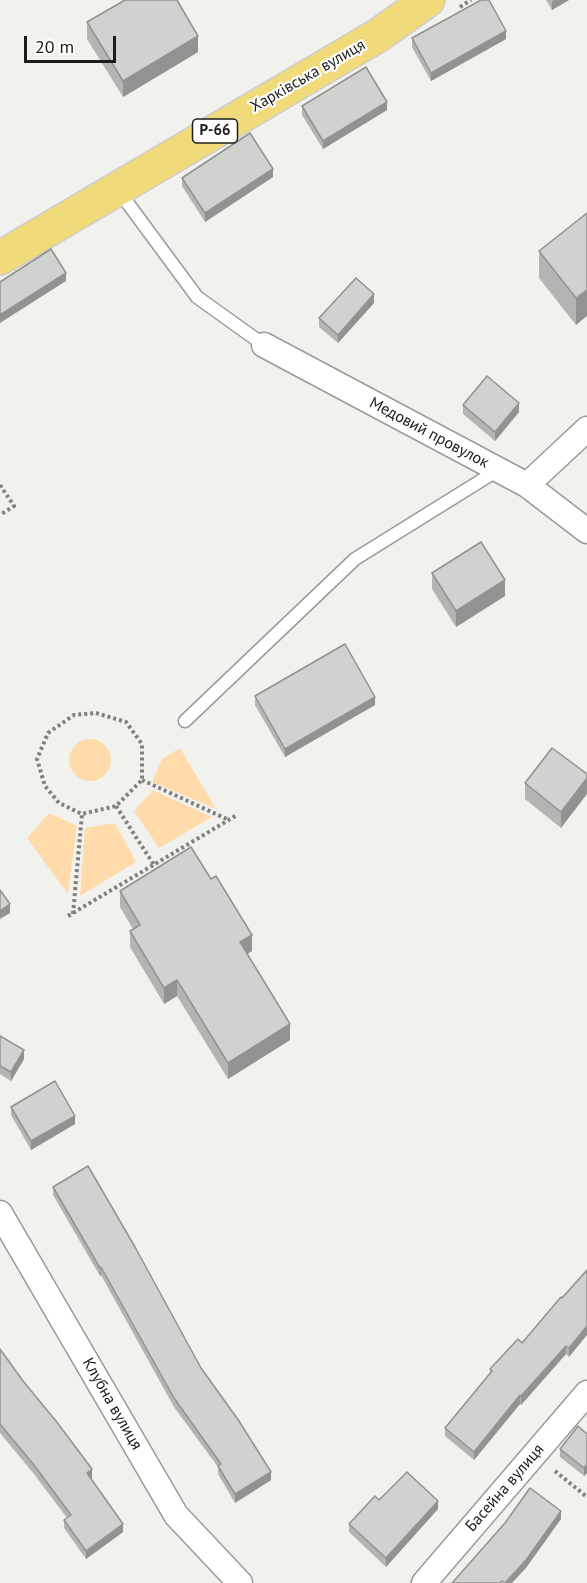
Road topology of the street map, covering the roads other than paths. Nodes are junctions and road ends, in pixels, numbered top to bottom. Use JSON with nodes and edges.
{"nodes":[{"id":1,"x":428,"y":0,"type":"edge"},
{"id":2,"x":117,"y":188,"type":"junction"},
{"id":3,"x":0,"y":258,"type":"edge"},
{"id":4,"x":264,"y":345,"type":"joint"},
{"id":5,"x":587,"y":429,"type":"edge"},
{"id":6,"x":498,"y":470,"type":"junction"},
{"id":7,"x":527,"y":485,"type":"junction"},
{"id":8,"x":587,"y":531,"type":"edge"},
{"id":9,"x":185,"y":721,"type":"dead end"},
{"id":10,"x":0,"y":1213,"type":"edge"},
{"id":11,"x":587,"y":1394,"type":"edge"},
{"id":12,"x":240,"y":1583,"type":"edge"},
{"id":13,"x":424,"y":1583,"type":"edge"}],
"edges":[{"from":1,"to":2,"type":"main road","name":"Харківська вулиця","number":"Р-66"},
{"from":2,"to":3,"type":"main road","name":"Харківська вулиця","number":"Р-66"},
{"from":2,"to":4,"type":"lane"},
{"from":4,"to":6,"type":"street","name":"Медовий провулок"},
{"from":5,"to":7,"type":"street"},
{"from":6,"to":7,"type":"street","name":"Медовий провулок"},
{"from":6,"to":9,"type":"lane"},
{"from":7,"to":8,"type":"street","name":"Медовий провулок"},
{"from":10,"to":12,"type":"street","name":"Клубна вулиця"},
{"from":11,"to":13,"type":"street","name":"Басейна вулиця"}]}
